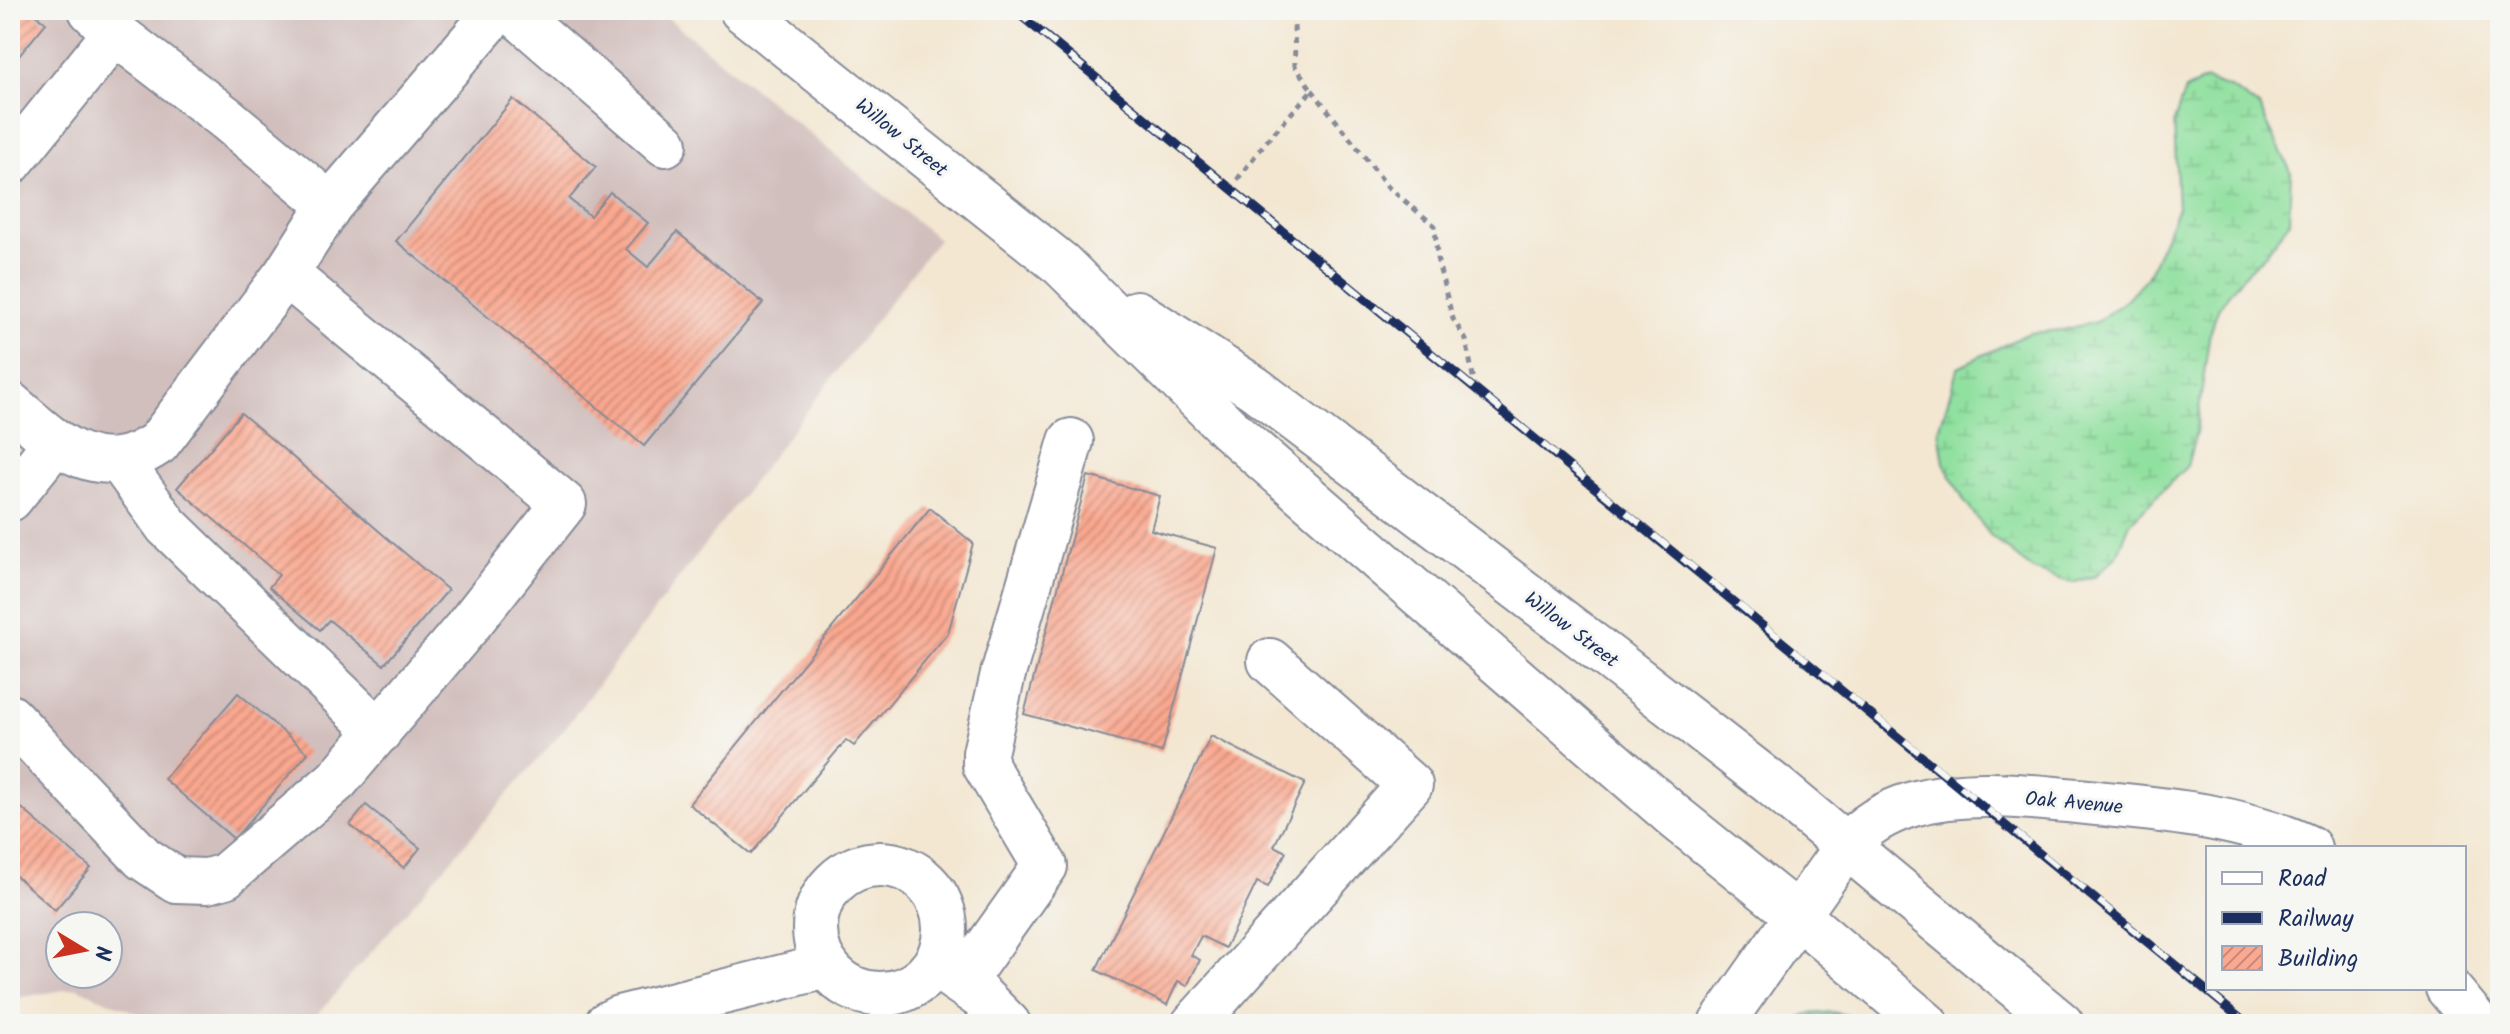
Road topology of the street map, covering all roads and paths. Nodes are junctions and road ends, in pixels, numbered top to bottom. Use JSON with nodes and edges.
{"nodes":[{"id":1,"x":498,"y":10,"type":"edge"},
{"id":2,"x":511,"y":10,"type":"edge"},
{"id":3,"x":742,"y":10,"type":"edge"},
{"id":4,"x":1300,"y":10,"type":"edge"},
{"id":5,"x":103,"y":22,"type":"edge"},
{"id":6,"x":1312,"y":90,"type":"junction"},
{"id":7,"x":665,"y":144,"type":"dead end"},
{"id":8,"x":10,"y":163,"type":"edge"},
{"id":9,"x":1230,"y":189,"type":"dead end"},
{"id":10,"x":330,"y":205,"type":"junction"},
{"id":11,"x":1061,"y":264,"type":"junction"},
{"id":12,"x":286,"y":274,"type":"junction"},
{"id":13,"x":1476,"y":392,"type":"dead end"},
{"id":14,"x":10,"y":404,"type":"edge"},
{"id":15,"x":1071,"y":441,"type":"dead end"},
{"id":16,"x":55,"y":443,"type":"junction"},
{"id":17,"x":120,"y":461,"type":"junction"},
{"id":18,"x":10,"y":499,"type":"edge"},
{"id":19,"x":1270,"y":661,"type":"dead end"},
{"id":20,"x":10,"y":717,"type":"edge"},
{"id":21,"x":379,"y":732,"type":"junction"},
{"id":22,"x":1847,"y":845,"type":"junction"},
{"id":23,"x":2304,"y":846,"type":"edge"},
{"id":24,"x":1797,"y":915,"type":"junction"},
{"id":25,"x":827,"y":966,"type":"junction"},
{"id":26,"x":948,"y":974,"type":"junction"},
{"id":27,"x":2450,"y":990,"type":"edge"},
{"id":28,"x":607,"y":1024,"type":"edge"},
{"id":29,"x":1008,"y":1024,"type":"edge"},
{"id":30,"x":1194,"y":1024,"type":"edge"},
{"id":31,"x":1721,"y":1024,"type":"edge"},
{"id":32,"x":1926,"y":1024,"type":"edge"},
{"id":33,"x":2061,"y":1024,"type":"edge"},
{"id":34,"x":2478,"y":1024,"type":"edge"}],
"edges":[{"from":1,"to":10,"type":"main road"},
{"from":2,"to":7,"type":"main road"},
{"from":3,"to":11,"type":"main road","name":"Willow Street"},
{"from":4,"to":6,"type":"path"},
{"from":5,"to":8,"type":"main road"},
{"from":5,"to":10,"type":"main road"},
{"from":6,"to":9,"type":"path"},
{"from":6,"to":13,"type":"path"},
{"from":10,"to":12,"type":"main road"},
{"from":11,"to":22,"type":"main road","name":"Willow Street"},
{"from":11,"to":24,"type":"main road","name":"Willow Street"},
{"from":12,"to":17,"type":"main road"},
{"from":12,"to":21,"type":"main road"},
{"from":14,"to":16,"type":"main road"},
{"from":15,"to":26,"type":"main road"},
{"from":16,"to":17,"type":"main road"},
{"from":16,"to":18,"type":"main road"},
{"from":17,"to":21,"type":"main road"},
{"from":19,"to":30,"type":"main road"},
{"from":20,"to":21,"type":"main road"},
{"from":22,"to":23,"type":"main road","name":"Oak Avenue"},
{"from":22,"to":24,"type":"main road","name":"Oak Avenue"},
{"from":22,"to":33,"type":"main road","name":"Willow Street"},
{"from":24,"to":31,"type":"main road","name":"Oak Avenue"},
{"from":24,"to":32,"type":"main road","name":"Willow Street"},
{"from":25,"to":26,"type":"main road"},
{"from":25,"to":26,"type":"main road"},
{"from":25,"to":28,"type":"main road"},
{"from":26,"to":29,"type":"main road"},
{"from":27,"to":34,"type":"main road"}]}
